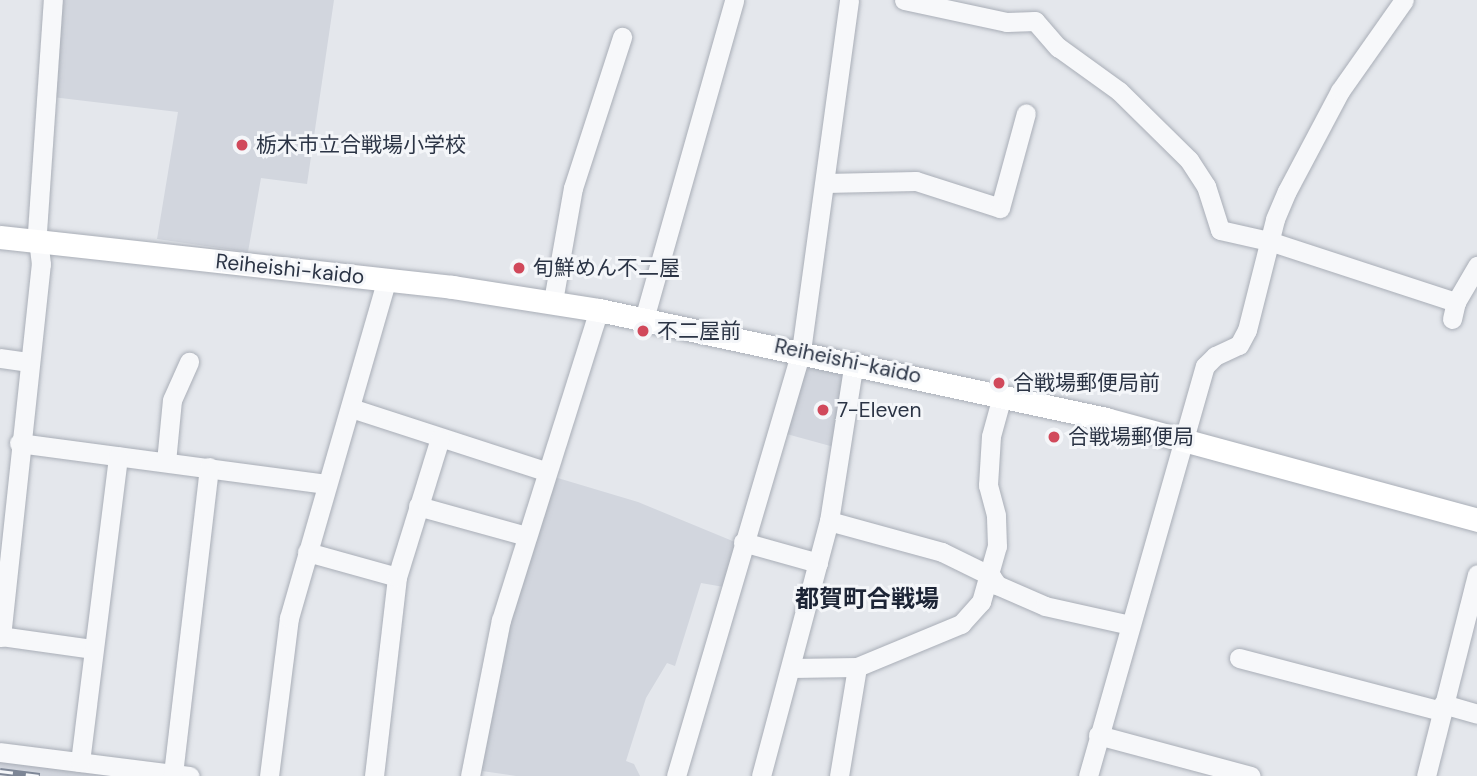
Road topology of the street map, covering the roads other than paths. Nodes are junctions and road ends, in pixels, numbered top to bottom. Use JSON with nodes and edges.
{"nodes":[{"id":1,"x":53,"y":0,"type":"edge"},
{"id":2,"x":734,"y":0,"type":"edge"},
{"id":3,"x":849,"y":0,"type":"edge"},
{"id":4,"x":904,"y":0,"type":"edge"},
{"id":5,"x":1404,"y":0,"type":"edge"},
{"id":6,"x":622,"y":37,"type":"dead end"},
{"id":7,"x":1026,"y":113,"type":"dead end"},
{"id":8,"x":825,"y":183,"type":"junction"},
{"id":9,"x":0,"y":237,"type":"edge"},
{"id":10,"x":1269,"y":241,"type":"junction"},
{"id":11,"x":39,"y":244,"type":"junction"},
{"id":12,"x":1477,"y":266,"type":"edge"},
{"id":13,"x":387,"y":279,"type":"junction"},
{"id":14,"x":553,"y":301,"type":"junction"},
{"id":15,"x":598,"y":310,"type":"junction"},
{"id":16,"x":644,"y":319,"type":"junction"},
{"id":17,"x":801,"y":351,"type":"junction"},
{"id":18,"x":0,"y":358,"type":"edge"},
{"id":19,"x":29,"y":362,"type":"junction"},
{"id":20,"x":189,"y":362,"type":"dead end"},
{"id":21,"x":854,"y":362,"type":"junction"},
{"id":22,"x":1002,"y":396,"type":"junction"},
{"id":23,"x":351,"y":408,"type":"junction"},
{"id":24,"x":440,"y":438,"type":"junction"},
{"id":25,"x":1183,"y":438,"type":"junction"},
{"id":26,"x":19,"y":443,"type":"junction"},
{"id":27,"x":118,"y":456,"type":"junction"},
{"id":28,"x":166,"y":462,"type":"junction"},
{"id":29,"x":209,"y":467,"type":"junction"},
{"id":30,"x":545,"y":471,"type":"junction"},
{"id":31,"x":326,"y":484,"type":"junction"},
{"id":32,"x":418,"y":506,"type":"junction"},
{"id":33,"x":1477,"y":520,"type":"edge"},
{"id":34,"x":829,"y":521,"type":"junction"},
{"id":35,"x":5,"y":532,"type":"edge"},
{"id":36,"x":526,"y":536,"type":"junction"},
{"id":37,"x":743,"y":542,"type":"junction"},
{"id":38,"x":307,"y":552,"type":"junction"},
{"id":39,"x":818,"y":563,"type":"junction"},
{"id":40,"x":1477,"y":574,"type":"edge"},
{"id":41,"x":991,"y":576,"type":"junction"},
{"id":42,"x":397,"y":577,"type":"junction"},
{"id":43,"x":1130,"y":625,"type":"junction"},
{"id":44,"x":1,"y":637,"type":"edge"},
{"id":45,"x":93,"y":649,"type":"junction"},
{"id":46,"x":1239,"y":658,"type":"dead end"},
{"id":47,"x":857,"y":667,"type":"junction"},
{"id":48,"x":792,"y":668,"type":"junction"},
{"id":49,"x":1442,"y":708,"type":"junction"},
{"id":50,"x":1477,"y":714,"type":"edge"},
{"id":51,"x":1098,"y":735,"type":"junction"},
{"id":52,"x":0,"y":752,"type":"edge"},
{"id":53,"x":80,"y":762,"type":"junction"},
{"id":54,"x":181,"y":775,"type":"edge"},
{"id":55,"x":269,"y":776,"type":"edge"},
{"id":56,"x":374,"y":776,"type":"edge"},
{"id":57,"x":470,"y":776,"type":"edge"},
{"id":58,"x":676,"y":776,"type":"edge"},
{"id":59,"x":761,"y":776,"type":"edge"},
{"id":60,"x":839,"y":776,"type":"edge"},
{"id":61,"x":1088,"y":776,"type":"edge"},
{"id":62,"x":1251,"y":776,"type":"edge"},
{"id":63,"x":1426,"y":776,"type":"edge"}],
"edges":[{"from":1,"to":11,"type":"street"},
{"from":2,"to":16,"type":"street"},
{"from":3,"to":8,"type":"street"},
{"from":4,"to":10,"type":"street"},
{"from":5,"to":10,"type":"street"},
{"from":6,"to":14,"type":"street"},
{"from":7,"to":8,"type":"street"},
{"from":8,"to":17,"type":"street"},
{"from":9,"to":11,"type":"main road","name":"Reiheishi-kaido"},
{"from":10,"to":12,"type":"street"},
{"from":10,"to":25,"type":"street"},
{"from":11,"to":13,"type":"main road","name":"Reiheishi-kaido"},
{"from":11,"to":19,"type":"street"},
{"from":13,"to":14,"type":"main road","name":"Reiheishi-kaido"},
{"from":13,"to":23,"type":"street"},
{"from":14,"to":15,"type":"main road","name":"Reiheishi-kaido"},
{"from":15,"to":16,"type":"main road","name":"Reiheishi-kaido"},
{"from":15,"to":30,"type":"street"},
{"from":16,"to":17,"type":"main road","name":"Reiheishi-kaido"},
{"from":17,"to":21,"type":"main road","name":"Reiheishi-kaido"},
{"from":17,"to":37,"type":"street"},
{"from":18,"to":19,"type":"street"},
{"from":19,"to":26,"type":"street"},
{"from":20,"to":28,"type":"street"},
{"from":21,"to":22,"type":"main road","name":"Reiheishi-kaido"},
{"from":21,"to":34,"type":"street"},
{"from":22,"to":25,"type":"main road","name":"Reiheishi-kaido"},
{"from":22,"to":41,"type":"street"},
{"from":23,"to":24,"type":"street"},
{"from":23,"to":31,"type":"street"},
{"from":24,"to":30,"type":"street"},
{"from":24,"to":32,"type":"street"},
{"from":25,"to":33,"type":"main road","name":"Reiheishi-kaido"},
{"from":25,"to":43,"type":"street"},
{"from":26,"to":27,"type":"street"},
{"from":26,"to":35,"type":"street"},
{"from":27,"to":28,"type":"street"},
{"from":27,"to":45,"type":"street"},
{"from":28,"to":29,"type":"street"},
{"from":29,"to":31,"type":"street"},
{"from":29,"to":54,"type":"street"},
{"from":30,"to":36,"type":"street"},
{"from":31,"to":38,"type":"street"},
{"from":32,"to":36,"type":"street"},
{"from":32,"to":42,"type":"street"},
{"from":34,"to":39,"type":"street"},
{"from":34,"to":41,"type":"street"},
{"from":35,"to":44,"type":"street"},
{"from":36,"to":57,"type":"street"},
{"from":37,"to":39,"type":"street"},
{"from":37,"to":58,"type":"street"},
{"from":38,"to":42,"type":"street"},
{"from":38,"to":55,"type":"street"},
{"from":39,"to":48,"type":"street"},
{"from":40,"to":49,"type":"street"},
{"from":41,"to":43,"type":"street"},
{"from":41,"to":47,"type":"street"},
{"from":42,"to":56,"type":"street"},
{"from":43,"to":51,"type":"street"},
{"from":44,"to":45,"type":"street"},
{"from":45,"to":53,"type":"street"},
{"from":46,"to":49,"type":"street"},
{"from":47,"to":48,"type":"street"},
{"from":47,"to":60,"type":"street"},
{"from":48,"to":59,"type":"street"},
{"from":49,"to":50,"type":"street"},
{"from":49,"to":63,"type":"street"},
{"from":51,"to":61,"type":"street"},
{"from":51,"to":62,"type":"street"},
{"from":52,"to":53,"type":"street"},
{"from":53,"to":54,"type":"street"}]}
